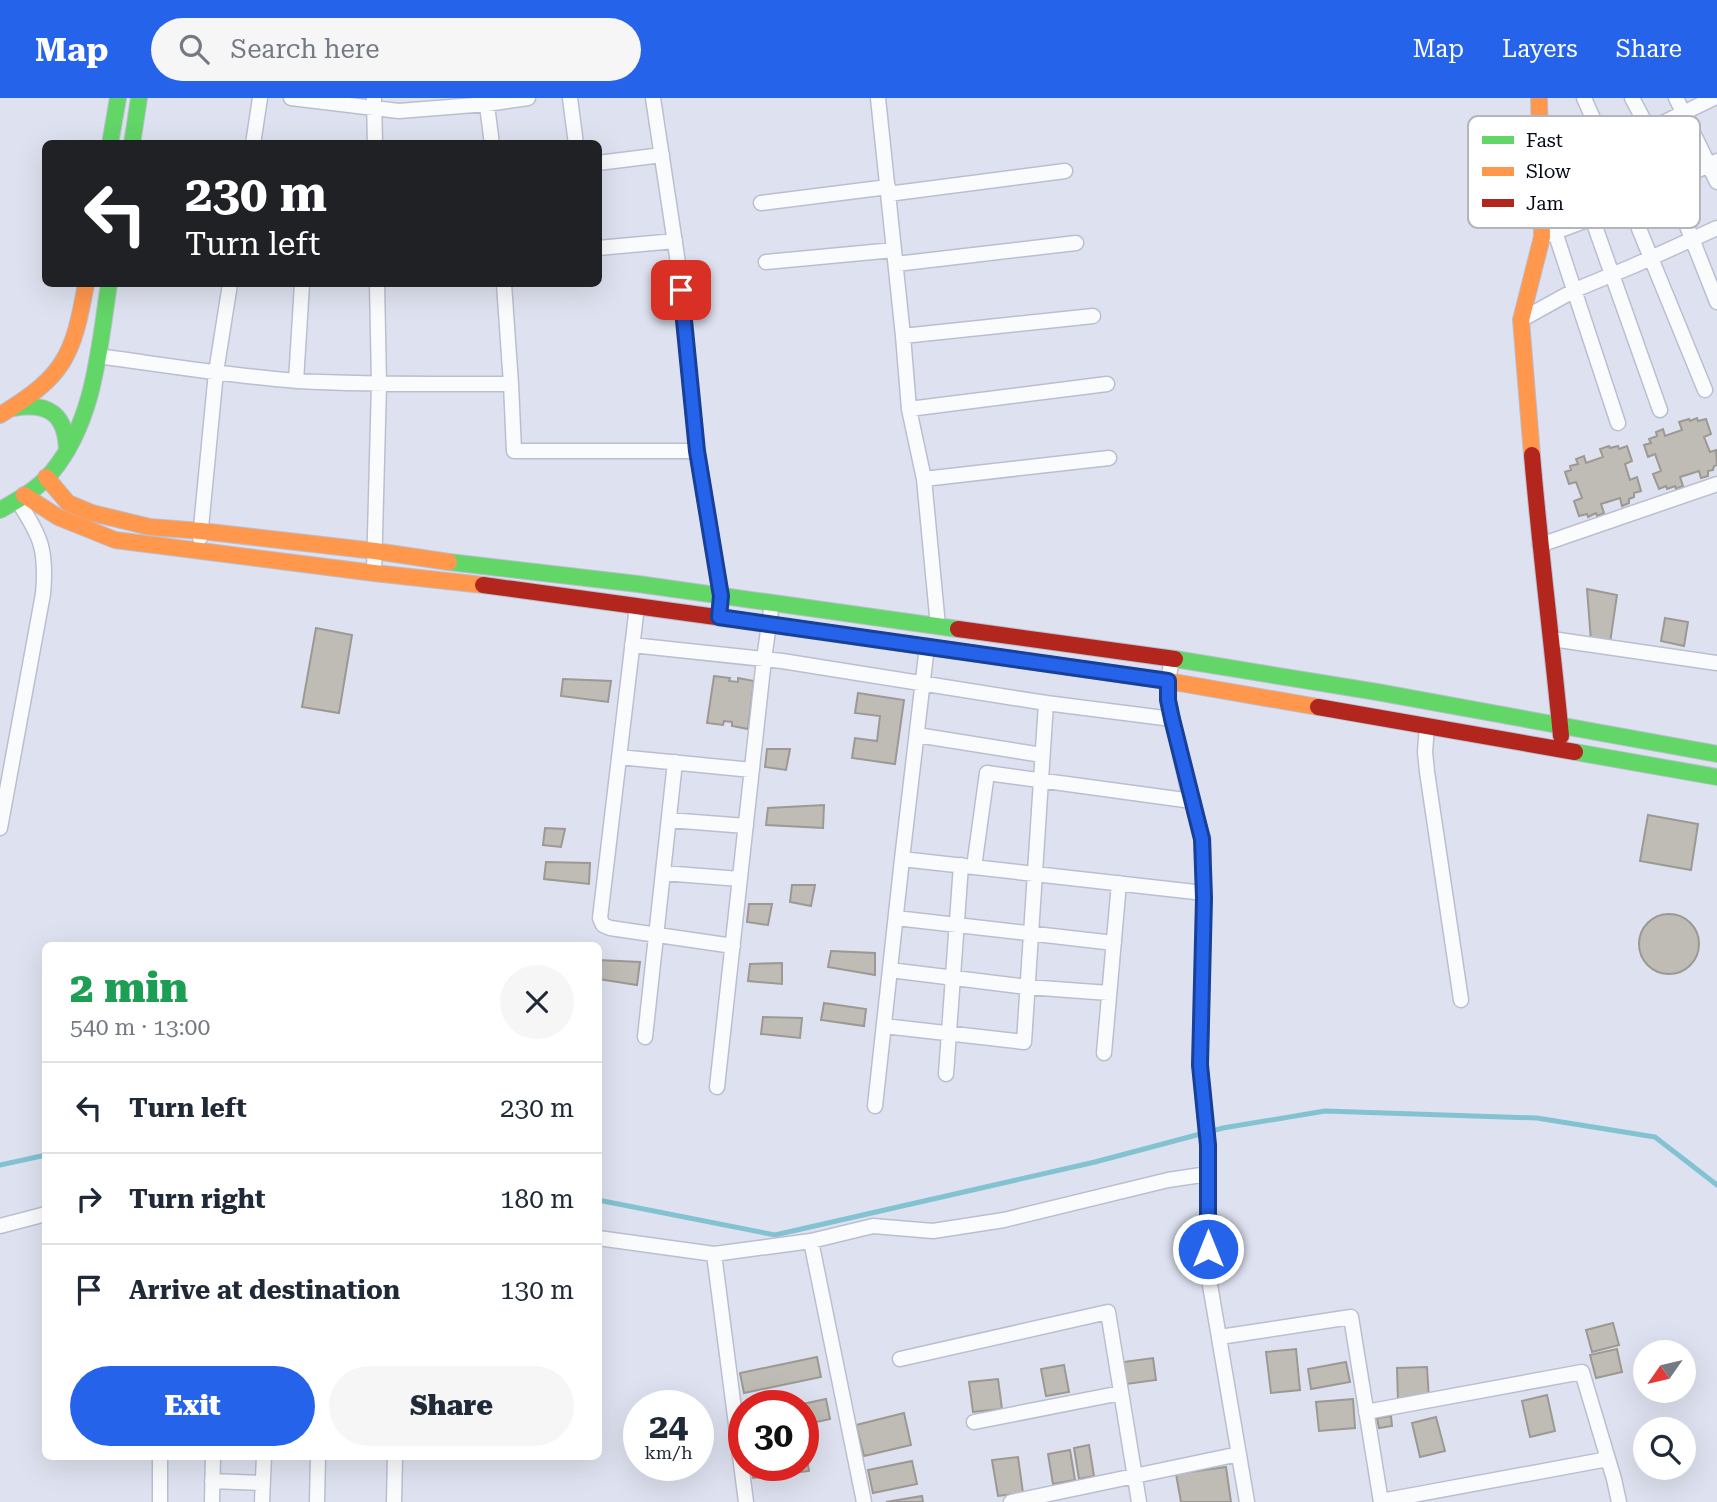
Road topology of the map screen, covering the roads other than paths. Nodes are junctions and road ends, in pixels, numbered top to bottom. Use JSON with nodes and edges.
{"nodes":[{"id":1,"x":118,"y":98,"type":"edge"},
{"id":2,"x":139,"y":98,"type":"edge"},
{"id":3,"x":260,"y":98,"type":"edge"},
{"id":4,"x":291,"y":98,"type":"edge"},
{"id":5,"x":528,"y":98,"type":"edge"},
{"id":6,"x":570,"y":98,"type":"edge"},
{"id":7,"x":653,"y":98,"type":"edge"},
{"id":8,"x":1584,"y":98,"type":"edge"},
{"id":9,"x":1632,"y":98,"type":"edge"},
{"id":10,"x":1676,"y":98,"type":"edge"},
{"id":11,"x":1714,"y":98,"type":"edge"},
{"id":12,"x":878,"y":99,"type":"edge"},
{"id":13,"x":487,"y":101,"type":"edge"},
{"id":14,"x":374,"y":103,"type":"edge"},
{"id":15,"x":1684,"y":113,"type":"junction"},
{"id":16,"x":1592,"y":116,"type":"edge"},
{"id":17,"x":1642,"y":116,"type":"edge"},
{"id":18,"x":1678,"y":116,"type":"edge"},
{"id":19,"x":1686,"y":116,"type":"edge"},
{"id":20,"x":111,"y":140,"type":"edge"},
{"id":21,"x":133,"y":140,"type":"edge"},
{"id":22,"x":254,"y":140,"type":"edge"},
{"id":23,"x":375,"y":140,"type":"edge"},
{"id":24,"x":492,"y":140,"type":"edge"},
{"id":25,"x":575,"y":140,"type":"edge"},
{"id":26,"x":1700,"y":141,"type":"edge"},
{"id":27,"x":662,"y":155,"type":"junction"},
{"id":28,"x":602,"y":162,"type":"edge"},
{"id":29,"x":1713,"y":163,"type":"edge"},
{"id":30,"x":1065,"y":171,"type":"dead end"},
{"id":31,"x":1717,"y":182,"type":"edge"},
{"id":32,"x":888,"y":190,"type":"junction"},
{"id":33,"x":761,"y":203,"type":"dead end"},
{"id":34,"x":1548,"y":228,"type":"edge"},
{"id":35,"x":1565,"y":228,"type":"edge"},
{"id":36,"x":1596,"y":228,"type":"edge"},
{"id":37,"x":1638,"y":228,"type":"edge"},
{"id":38,"x":1688,"y":228,"type":"edge"},
{"id":39,"x":1717,"y":228,"type":"edge"},
{"id":40,"x":1549,"y":234,"type":"junction"},
{"id":41,"x":1692,"y":239,"type":"junction"},
{"id":42,"x":675,"y":241,"type":"junction"},
{"id":43,"x":1076,"y":243,"type":"dead end"},
{"id":44,"x":602,"y":248,"type":"edge"},
{"id":45,"x":895,"y":257,"type":"junction"},
{"id":46,"x":1651,"y":258,"type":"junction"},
{"id":47,"x":766,"y":262,"type":"dead end"},
{"id":48,"x":1612,"y":275,"type":"junction"},
{"id":49,"x":85,"y":287,"type":"edge"},
{"id":50,"x":109,"y":287,"type":"edge"},
{"id":51,"x":230,"y":287,"type":"edge"},
{"id":52,"x":302,"y":287,"type":"edge"},
{"id":53,"x":377,"y":287,"type":"edge"},
{"id":54,"x":504,"y":287,"type":"edge"},
{"id":55,"x":1575,"y":290,"type":"junction"},
{"id":56,"x":1717,"y":302,"type":"edge"},
{"id":57,"x":1093,"y":316,"type":"dead end"},
{"id":58,"x":1521,"y":320,"type":"junction"},
{"id":59,"x":903,"y":336,"type":"junction"},
{"id":60,"x":98,"y":356,"type":"junction"},
{"id":61,"x":216,"y":372,"type":"junction"},
{"id":62,"x":296,"y":381,"type":"junction"},
{"id":63,"x":379,"y":384,"type":"junction"},
{"id":64,"x":511,"y":384,"type":"junction"},
{"id":65,"x":1107,"y":384,"type":"dead end"},
{"id":66,"x":1705,"y":390,"type":"dead end"},
{"id":67,"x":909,"y":409,"type":"junction"},
{"id":68,"x":1660,"y":410,"type":"dead end"},
{"id":69,"x":7,"y":411,"type":"edge"},
{"id":70,"x":1618,"y":423,"type":"dead end"},
{"id":71,"x":67,"y":451,"type":"junction"},
{"id":72,"x":697,"y":451,"type":"junction"},
{"id":73,"x":1109,"y":457,"type":"dead end"},
{"id":74,"x":46,"y":477,"type":"junction"},
{"id":75,"x":924,"y":480,"type":"junction"},
{"id":76,"x":1717,"y":484,"type":"edge"},
{"id":77,"x":21,"y":498,"type":"junction"},
{"id":78,"x":0,"y":508,"type":"edge"},
{"id":79,"x":201,"y":531,"type":"junction"},
{"id":80,"x":1540,"y":545,"type":"junction"},
{"id":81,"x":199,"y":550,"type":"junction"},
{"id":82,"x":375,"y":551,"type":"junction"},
{"id":83,"x":374,"y":573,"type":"junction"},
{"id":84,"x":721,"y":596,"type":"junction"},
{"id":85,"x":772,"y":603,"type":"junction"},
{"id":86,"x":637,"y":606,"type":"junction"},
{"id":87,"x":719,"y":617,"type":"junction"},
{"id":88,"x":769,"y":624,"type":"junction"},
{"id":89,"x":939,"y":626,"type":"junction"},
{"id":90,"x":1552,"y":639,"type":"junction"},
{"id":91,"x":632,"y":645,"type":"junction"},
{"id":92,"x":927,"y":646,"type":"junction"},
{"id":93,"x":764,"y":659,"type":"junction"},
{"id":94,"x":1172,"y":659,"type":"junction"},
{"id":95,"x":1717,"y":663,"type":"edge"},
{"id":96,"x":1168,"y":681,"type":"junction"},
{"id":97,"x":923,"y":683,"type":"junction"},
{"id":98,"x":1046,"y":703,"type":"junction"},
{"id":99,"x":1172,"y":719,"type":"junction"},
{"id":100,"x":1561,"y":725,"type":"junction"},
{"id":101,"x":1427,"y":726,"type":"junction"},
{"id":102,"x":917,"y":735,"type":"junction"},
{"id":103,"x":1561,"y":749,"type":"junction"},
{"id":104,"x":1717,"y":754,"type":"edge"},
{"id":105,"x":1042,"y":755,"type":"junction"},
{"id":106,"x":619,"y":757,"type":"junction"},
{"id":107,"x":675,"y":762,"type":"junction"},
{"id":108,"x":752,"y":770,"type":"junction"},
{"id":109,"x":1717,"y":778,"type":"edge"},
{"id":110,"x":1041,"y":780,"type":"junction"},
{"id":111,"x":1192,"y":801,"type":"junction"},
{"id":112,"x":669,"y":820,"type":"junction"},
{"id":113,"x":746,"y":826,"type":"junction"},
{"id":114,"x":0,"y":828,"type":"edge"},
{"id":115,"x":902,"y":859,"type":"junction"},
{"id":116,"x":968,"y":866,"type":"junction"},
{"id":117,"x":663,"y":873,"type":"junction"},
{"id":118,"x":1035,"y":873,"type":"junction"},
{"id":119,"x":740,"y":879,"type":"junction"},
{"id":120,"x":1119,"y":883,"type":"junction"},
{"id":121,"x":1204,"y":893,"type":"junction"},
{"id":122,"x":896,"y":918,"type":"junction"},
{"id":123,"x":957,"y":926,"type":"junction"},
{"id":124,"x":1031,"y":934,"type":"junction"},
{"id":125,"x":656,"y":935,"type":"junction"},
{"id":126,"x":1114,"y":943,"type":"junction"},
{"id":127,"x":733,"y":946,"type":"junction"},
{"id":128,"x":890,"y":970,"type":"junction"},
{"id":129,"x":953,"y":978,"type":"junction"},
{"id":130,"x":1027,"y":987,"type":"junction"},
{"id":131,"x":1109,"y":993,"type":"junction"},
{"id":132,"x":1461,"y":1000,"type":"dead end"},
{"id":133,"x":884,"y":1026,"type":"junction"},
{"id":134,"x":949,"y":1034,"type":"junction"},
{"id":135,"x":645,"y":1037,"type":"dead end"},
{"id":136,"x":1104,"y":1053,"type":"dead end"},
{"id":137,"x":946,"y":1074,"type":"dead end"},
{"id":138,"x":717,"y":1087,"type":"dead end"},
{"id":139,"x":875,"y":1106,"type":"dead end"},
{"id":140,"x":1208,"y":1174,"type":"junction"},
{"id":141,"x":42,"y":1215,"type":"edge"},
{"id":142,"x":0,"y":1226,"type":"edge"},
{"id":143,"x":602,"y":1239,"type":"edge"},
{"id":144,"x":811,"y":1241,"type":"junction"},
{"id":145,"x":714,"y":1254,"type":"junction"},
{"id":146,"x":1220,"y":1337,"type":"junction"},
{"id":147,"x":900,"y":1359,"type":"dead end"},
{"id":148,"x":1121,"y":1392,"type":"junction"},
{"id":149,"x":1366,"y":1412,"type":"junction"},
{"id":150,"x":974,"y":1422,"type":"dead end"},
{"id":151,"x":1239,"y":1454,"type":"junction"},
{"id":152,"x":1608,"y":1458,"type":"junction"},
{"id":153,"x":160,"y":1460,"type":"edge"},
{"id":154,"x":213,"y":1460,"type":"edge"},
{"id":155,"x":264,"y":1460,"type":"edge"},
{"id":156,"x":318,"y":1460,"type":"edge"},
{"id":157,"x":395,"y":1460,"type":"edge"},
{"id":158,"x":1134,"y":1476,"type":"junction"},
{"id":159,"x":212,"y":1481,"type":"junction"},
{"id":160,"x":263,"y":1483,"type":"junction"},
{"id":161,"x":1381,"y":1501,"type":"edge"},
{"id":162,"x":160,"y":1502,"type":"edge"},
{"id":163,"x":212,"y":1502,"type":"edge"},
{"id":164,"x":262,"y":1502,"type":"edge"},
{"id":165,"x":317,"y":1502,"type":"edge"},
{"id":166,"x":394,"y":1502,"type":"edge"},
{"id":167,"x":746,"y":1502,"type":"edge"},
{"id":168,"x":864,"y":1502,"type":"edge"},
{"id":169,"x":1011,"y":1502,"type":"edge"},
{"id":170,"x":1139,"y":1502,"type":"edge"},
{"id":171,"x":1247,"y":1502,"type":"edge"},
{"id":172,"x":1619,"y":1502,"type":"edge"}],
"edges":[{"from":1,"to":20,"type":"street"},
{"from":2,"to":21,"type":"street"},
{"from":3,"to":22,"type":"street"},
{"from":4,"to":14,"type":"street"},
{"from":5,"to":13,"type":"street"},
{"from":6,"to":25,"type":"street"},
{"from":7,"to":27,"type":"street"},
{"from":8,"to":16,"type":"street"},
{"from":9,"to":17,"type":"street"},
{"from":10,"to":15,"type":"street"},
{"from":11,"to":15,"type":"street"},
{"from":12,"to":32,"type":"street"},
{"from":13,"to":14,"type":"street"},
{"from":13,"to":24,"type":"street"},
{"from":14,"to":23,"type":"street"},
{"from":15,"to":18,"type":"street"},
{"from":15,"to":19,"type":"street"},
{"from":26,"to":29,"type":"street"},
{"from":27,"to":28,"type":"street"},
{"from":27,"to":42,"type":"street"},
{"from":29,"to":31,"type":"street"},
{"from":30,"to":32,"type":"street"},
{"from":32,"to":33,"type":"street"},
{"from":32,"to":45,"type":"street"},
{"from":34,"to":40,"type":"street"},
{"from":35,"to":40,"type":"street"},
{"from":36,"to":48,"type":"street"},
{"from":37,"to":46,"type":"street"},
{"from":38,"to":41,"type":"street"},
{"from":39,"to":41,"type":"street"},
{"from":40,"to":55,"type":"street"},
{"from":40,"to":58,"type":"street"},
{"from":41,"to":46,"type":"street"},
{"from":41,"to":56,"type":"street"},
{"from":42,"to":44,"type":"street"},
{"from":42,"to":72,"type":"street"},
{"from":43,"to":45,"type":"street"},
{"from":45,"to":47,"type":"street"},
{"from":45,"to":59,"type":"street"},
{"from":46,"to":48,"type":"street"},
{"from":46,"to":66,"type":"street"},
{"from":48,"to":55,"type":"street"},
{"from":48,"to":68,"type":"street"},
{"from":49,"to":69,"type":"street"},
{"from":50,"to":60,"type":"street"},
{"from":51,"to":61,"type":"street"},
{"from":52,"to":62,"type":"street"},
{"from":53,"to":63,"type":"street"},
{"from":54,"to":64,"type":"street"},
{"from":55,"to":58,"type":"street"},
{"from":55,"to":70,"type":"street"},
{"from":57,"to":59,"type":"street"},
{"from":58,"to":80,"type":"street"},
{"from":59,"to":67,"type":"street"},
{"from":60,"to":61,"type":"street"},
{"from":60,"to":71,"type":"street"},
{"from":61,"to":62,"type":"street"},
{"from":61,"to":79,"type":"street"},
{"from":62,"to":63,"type":"street"},
{"from":63,"to":64,"type":"street"},
{"from":63,"to":82,"type":"street"},
{"from":64,"to":72,"type":"street"},
{"from":65,"to":67,"type":"street"},
{"from":67,"to":75,"type":"street"},
{"from":69,"to":71,"type":"street"},
{"from":71,"to":74,"type":"street"},
{"from":72,"to":84,"type":"street"},
{"from":73,"to":75,"type":"street"},
{"from":74,"to":77,"type":"street"},
{"from":74,"to":79,"type":"street"},
{"from":75,"to":89,"type":"street"},
{"from":76,"to":80,"type":"street"},
{"from":77,"to":78,"type":"street"},
{"from":77,"to":81,"type":"street"},
{"from":77,"to":114,"type":"street"},
{"from":79,"to":81,"type":"street"},
{"from":79,"to":82,"type":"street"},
{"from":80,"to":90,"type":"street"},
{"from":81,"to":83,"type":"street"},
{"from":82,"to":83,"type":"street"},
{"from":82,"to":84,"type":"street"},
{"from":83,"to":86,"type":"street"},
{"from":84,"to":85,"type":"street"},
{"from":84,"to":87,"type":"street"},
{"from":85,"to":88,"type":"street"},
{"from":85,"to":89,"type":"street"},
{"from":86,"to":87,"type":"street"},
{"from":86,"to":91,"type":"street"},
{"from":87,"to":88,"type":"street"},
{"from":88,"to":92,"type":"street"},
{"from":88,"to":93,"type":"street"},
{"from":89,"to":94,"type":"street"},
{"from":90,"to":95,"type":"street"},
{"from":90,"to":100,"type":"street"},
{"from":91,"to":93,"type":"street"},
{"from":91,"to":106,"type":"street"},
{"from":92,"to":96,"type":"street"},
{"from":92,"to":97,"type":"street"},
{"from":93,"to":97,"type":"street"},
{"from":93,"to":108,"type":"street"},
{"from":94,"to":96,"type":"street"},
{"from":94,"to":100,"type":"street"},
{"from":96,"to":99,"type":"street"},
{"from":96,"to":101,"type":"street"},
{"from":97,"to":98,"type":"street"},
{"from":97,"to":102,"type":"street"},
{"from":98,"to":99,"type":"street"},
{"from":98,"to":105,"type":"street"},
{"from":99,"to":111,"type":"street"},
{"from":100,"to":103,"type":"street"},
{"from":100,"to":104,"type":"street"},
{"from":101,"to":103,"type":"street"},
{"from":101,"to":132,"type":"street"},
{"from":102,"to":105,"type":"street"},
{"from":102,"to":115,"type":"street"},
{"from":103,"to":109,"type":"street"},
{"from":105,"to":110,"type":"street"},
{"from":106,"to":107,"type":"street"},
{"from":106,"to":125,"type":"street"},
{"from":107,"to":108,"type":"street"},
{"from":107,"to":112,"type":"street"},
{"from":108,"to":113,"type":"street"},
{"from":110,"to":111,"type":"street"},
{"from":110,"to":116,"type":"street"},
{"from":110,"to":118,"type":"street"},
{"from":111,"to":121,"type":"street"},
{"from":112,"to":113,"type":"street"},
{"from":112,"to":117,"type":"street"},
{"from":113,"to":119,"type":"street"},
{"from":115,"to":116,"type":"street"},
{"from":115,"to":122,"type":"street"},
{"from":116,"to":118,"type":"street"},
{"from":116,"to":123,"type":"street"},
{"from":117,"to":119,"type":"street"},
{"from":117,"to":125,"type":"street"},
{"from":118,"to":120,"type":"street"},
{"from":118,"to":124,"type":"street"},
{"from":119,"to":127,"type":"street"},
{"from":120,"to":121,"type":"street"},
{"from":120,"to":126,"type":"street"},
{"from":121,"to":140,"type":"street"},
{"from":122,"to":123,"type":"street"},
{"from":122,"to":128,"type":"street"},
{"from":123,"to":124,"type":"street"},
{"from":123,"to":129,"type":"street"},
{"from":124,"to":126,"type":"street"},
{"from":124,"to":130,"type":"street"},
{"from":125,"to":127,"type":"street"},
{"from":125,"to":135,"type":"street"},
{"from":126,"to":131,"type":"street"},
{"from":127,"to":138,"type":"street"},
{"from":128,"to":129,"type":"street"},
{"from":128,"to":133,"type":"street"},
{"from":129,"to":130,"type":"street"},
{"from":129,"to":134,"type":"street"},
{"from":130,"to":131,"type":"street"},
{"from":130,"to":134,"type":"street"},
{"from":131,"to":136,"type":"street"},
{"from":133,"to":134,"type":"street"},
{"from":133,"to":139,"type":"street"},
{"from":134,"to":137,"type":"street"},
{"from":140,"to":144,"type":"street"},
{"from":140,"to":146,"type":"street"},
{"from":141,"to":142,"type":"street"},
{"from":143,"to":145,"type":"street"},
{"from":144,"to":145,"type":"street"},
{"from":144,"to":168,"type":"street"},
{"from":145,"to":167,"type":"street"},
{"from":146,"to":149,"type":"street"},
{"from":146,"to":151,"type":"street"},
{"from":147,"to":148,"type":"street"},
{"from":148,"to":150,"type":"street"},
{"from":148,"to":158,"type":"street"},
{"from":149,"to":152,"type":"street"},
{"from":149,"to":161,"type":"street"},
{"from":151,"to":158,"type":"street"},
{"from":151,"to":171,"type":"street"},
{"from":152,"to":161,"type":"street"},
{"from":152,"to":172,"type":"street"},
{"from":153,"to":162,"type":"street"},
{"from":154,"to":159,"type":"street"},
{"from":155,"to":160,"type":"street"},
{"from":156,"to":165,"type":"street"},
{"from":157,"to":166,"type":"street"},
{"from":158,"to":169,"type":"street"},
{"from":158,"to":170,"type":"street"},
{"from":159,"to":160,"type":"street"},
{"from":159,"to":163,"type":"street"},
{"from":160,"to":164,"type":"street"}]}
